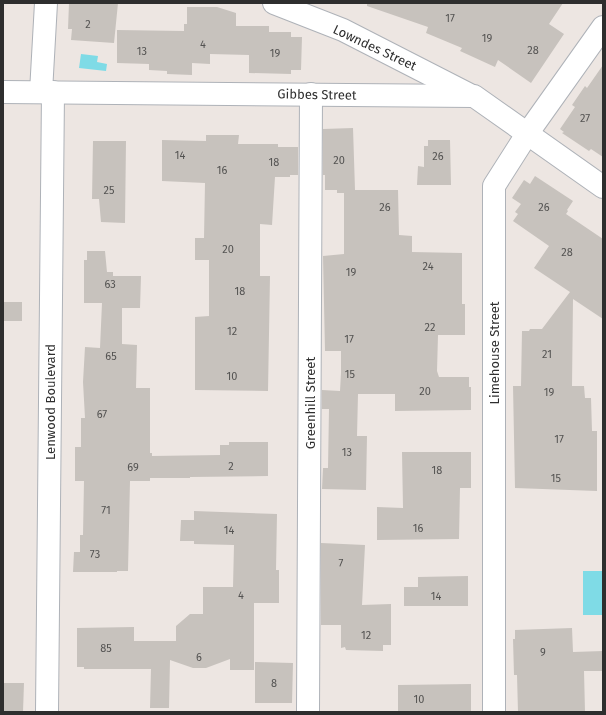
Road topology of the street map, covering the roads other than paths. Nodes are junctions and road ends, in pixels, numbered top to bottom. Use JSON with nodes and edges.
{"nodes":[{"id":1,"x":46,"y":3,"type":"edge"},
{"id":2,"x":274,"y":3,"type":"edge"},
{"id":3,"x":603,"y":27,"type":"edge"},
{"id":4,"x":3,"y":92,"type":"edge"},
{"id":5,"x":47,"y":92,"type":"junction"},
{"id":6,"x":311,"y":94,"type":"junction"},
{"id":7,"x":474,"y":96,"type":"junction"},
{"id":8,"x":527,"y":134,"type":"junction"},
{"id":9,"x":603,"y":188,"type":"edge"},
{"id":10,"x":47,"y":712,"type":"edge"},
{"id":11,"x":308,"y":712,"type":"edge"},
{"id":12,"x":494,"y":712,"type":"edge"}],
"edges":[{"from":1,"to":5,"type":"street","name":"Lenwood Boulevard"},
{"from":2,"to":7,"type":"street","name":"Lowndes Street"},
{"from":3,"to":8,"type":"street","name":"Limehouse Street"},
{"from":4,"to":5,"type":"street","name":"Gibbes Street"},
{"from":5,"to":6,"type":"street","name":"Gibbes Street"},
{"from":5,"to":10,"type":"street","name":"Lenwood Boulevard"},
{"from":6,"to":7,"type":"street","name":"Gibbes Street"},
{"from":6,"to":11,"type":"street","name":"Greenhill Street"},
{"from":7,"to":8,"type":"street"},
{"from":8,"to":9,"type":"street"},
{"from":8,"to":12,"type":"street","name":"Limehouse Street"}]}
